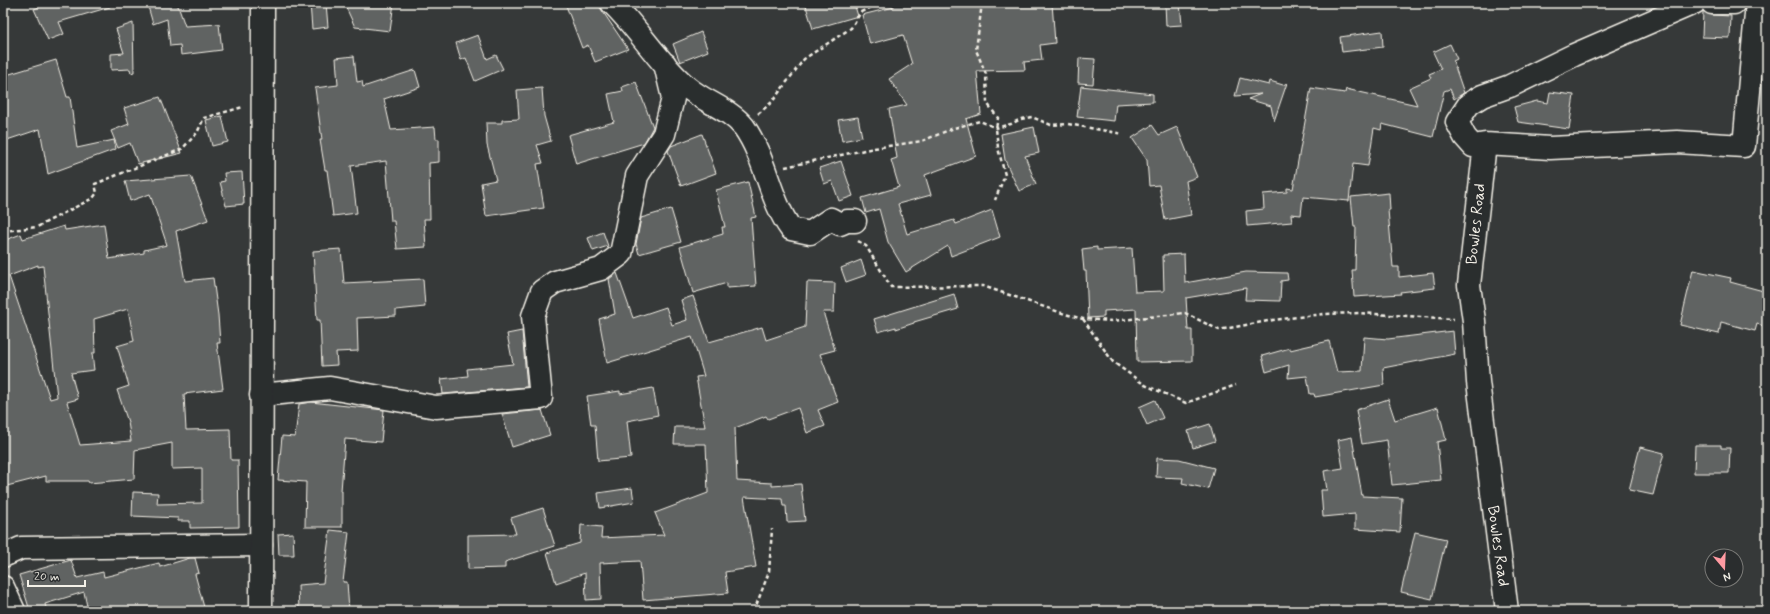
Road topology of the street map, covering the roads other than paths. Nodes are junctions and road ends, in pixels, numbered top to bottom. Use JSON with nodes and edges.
{"nodes":[{"id":1,"x":263,"y":3,"type":"edge"},
{"id":2,"x":612,"y":3,"type":"edge"},
{"id":3,"x":1694,"y":3,"type":"edge"},
{"id":4,"x":1712,"y":3,"type":"edge"},
{"id":5,"x":1734,"y":3,"type":"edge"},
{"id":6,"x":1757,"y":3,"type":"edge"},
{"id":7,"x":665,"y":64,"type":"junction"},
{"id":8,"x":1485,"y":144,"type":"junction"},
{"id":9,"x":855,"y":221,"type":"dead end"},
{"id":10,"x":261,"y":395,"type":"junction"},
{"id":11,"x":261,"y":545,"type":"junction"},
{"id":12,"x":3,"y":556,"type":"edge"},
{"id":13,"x":3,"y":587,"type":"edge"},
{"id":14,"x":14,"y":611,"type":"edge"},
{"id":15,"x":261,"y":611,"type":"edge"},
{"id":16,"x":1507,"y":611,"type":"edge"}],
"edges":[{"from":1,"to":10,"type":"street"},
{"from":2,"to":7,"type":"street"},
{"from":3,"to":8,"type":"street"},
{"from":4,"to":5,"type":"street"},
{"from":6,"to":8,"type":"street"},
{"from":7,"to":9,"type":"street"},
{"from":7,"to":10,"type":"street"},
{"from":8,"to":16,"type":"street","name":"Bowles Road"},
{"from":10,"to":11,"type":"street"},
{"from":11,"to":12,"type":"street"},
{"from":11,"to":15,"type":"street"},
{"from":13,"to":14,"type":"street"}]}
